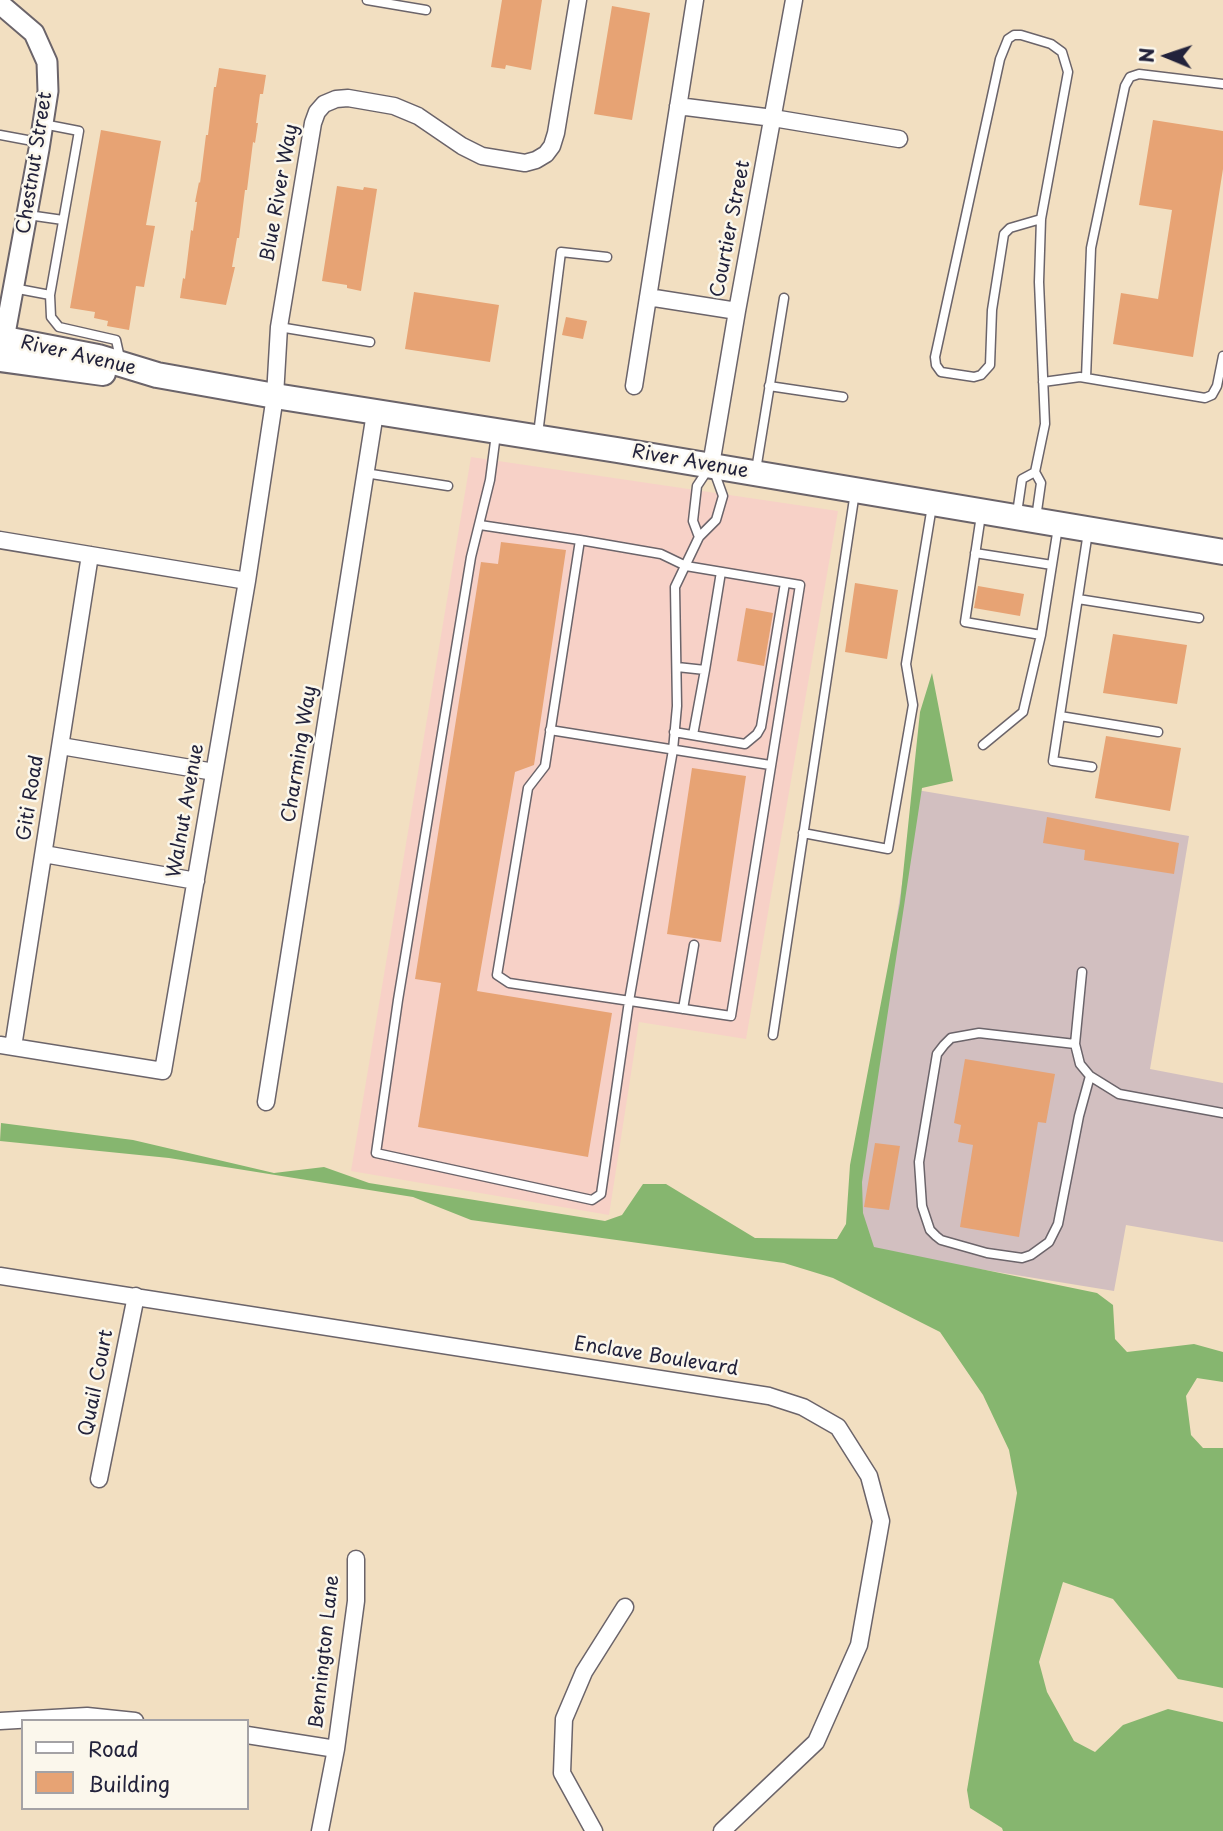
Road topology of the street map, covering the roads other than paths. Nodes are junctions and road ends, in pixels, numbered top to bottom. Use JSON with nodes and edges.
{"nodes":[{"id":1,"x":367,"y":0,"type":"edge"},
{"id":2,"x":578,"y":0,"type":"edge"},
{"id":3,"x":695,"y":0,"type":"edge"},
{"id":4,"x":794,"y":0,"type":"edge"},
{"id":5,"x":0,"y":4,"type":"edge"},
{"id":6,"x":426,"y":10,"type":"dead end"},
{"id":7,"x":1223,"y":84,"type":"edge"},
{"id":8,"x":678,"y":106,"type":"junction"},
{"id":9,"x":773,"y":118,"type":"junction"},
{"id":10,"x":42,"y":133,"type":"junction"},
{"id":11,"x":0,"y":135,"type":"edge"},
{"id":12,"x":899,"y":139,"type":"dead end"},
{"id":13,"x":27,"y":215,"type":"junction"},
{"id":14,"x":1041,"y":219,"type":"junction"},
{"id":15,"x":63,"y":220,"type":"junction"},
{"id":16,"x":607,"y":257,"type":"dead end"},
{"id":17,"x":13,"y":288,"type":"junction"},
{"id":18,"x":50,"y":296,"type":"junction"},
{"id":19,"x":648,"y":297,"type":"junction"},
{"id":20,"x":784,"y":298,"type":"dead end"},
{"id":21,"x":737,"y":311,"type":"junction"},
{"id":22,"x":279,"y":327,"type":"junction"},
{"id":23,"x":370,"y":342,"type":"dead end"},
{"id":24,"x":1,"y":345,"type":"edge"},
{"id":25,"x":1223,"y":356,"type":"edge"},
{"id":26,"x":121,"y":364,"type":"junction"},
{"id":27,"x":156,"y":375,"type":"junction"},
{"id":28,"x":1086,"y":378,"type":"junction"},
{"id":29,"x":1043,"y":382,"type":"junction"},
{"id":30,"x":634,"y":386,"type":"dead end"},
{"id":31,"x":769,"y":386,"type":"junction"},
{"id":32,"x":275,"y":396,"type":"junction"},
{"id":33,"x":843,"y":397,"type":"dead end"},
{"id":34,"x":375,"y":413,"type":"junction"},
{"id":35,"x":496,"y":431,"type":"junction"},
{"id":36,"x":537,"y":437,"type":"junction"},
{"id":37,"x":711,"y":465,"type":"junction"},
{"id":38,"x":1035,"y":472,"type":"junction"},
{"id":39,"x":366,"y":473,"type":"junction"},
{"id":40,"x":755,"y":473,"type":"junction"},
{"id":41,"x":448,"y":486,"type":"dead end"},
{"id":42,"x":855,"y":489,"type":"junction"},
{"id":43,"x":932,"y":503,"type":"junction"},
{"id":44,"x":982,"y":511,"type":"junction"},
{"id":45,"x":1037,"y":521,"type":"junction"},
{"id":46,"x":480,"y":525,"type":"junction"},
{"id":47,"x":1089,"y":529,"type":"junction"},
{"id":48,"x":699,"y":537,"type":"junction"},
{"id":49,"x":0,"y":540,"type":"edge"},
{"id":50,"x":580,"y":540,"type":"junction"},
{"id":51,"x":975,"y":552,"type":"junction"},
{"id":52,"x":1223,"y":552,"type":"edge"},
{"id":53,"x":90,"y":555,"type":"junction"},
{"id":54,"x":1052,"y":565,"type":"junction"},
{"id":55,"x":686,"y":566,"type":"junction"},
{"id":56,"x":721,"y":572,"type":"junction"},
{"id":57,"x":247,"y":581,"type":"junction"},
{"id":58,"x":785,"y":583,"type":"junction"},
{"id":59,"x":1078,"y":600,"type":"junction"},
{"id":60,"x":1199,"y":618,"type":"dead end"},
{"id":61,"x":1041,"y":635,"type":"junction"},
{"id":62,"x":677,"y":667,"type":"junction"},
{"id":63,"x":705,"y":670,"type":"junction"},
{"id":64,"x":1060,"y":716,"type":"junction"},
{"id":65,"x":551,"y":730,"type":"junction"},
{"id":66,"x":674,"y":732,"type":"junction"},
{"id":67,"x":1158,"y":732,"type":"dead end"},
{"id":68,"x":693,"y":735,"type":"junction"},
{"id":69,"x":983,"y":745,"type":"dead end"},
{"id":70,"x":61,"y":746,"type":"junction"},
{"id":71,"x":673,"y":750,"type":"junction"},
{"id":72,"x":770,"y":765,"type":"junction"},
{"id":73,"x":1092,"y":767,"type":"dead end"},
{"id":74,"x":214,"y":772,"type":"junction"},
{"id":75,"x":803,"y":833,"type":"junction"},
{"id":76,"x":44,"y":853,"type":"junction"},
{"id":77,"x":195,"y":881,"type":"junction"},
{"id":78,"x":694,"y":945,"type":"dead end"},
{"id":79,"x":1082,"y":972,"type":"dead end"},
{"id":80,"x":629,"y":1001,"type":"junction"},
{"id":81,"x":683,"y":1009,"type":"junction"},
{"id":82,"x":773,"y":1035,"type":"dead end"},
{"id":83,"x":1075,"y":1044,"type":"junction"},
{"id":84,"x":7,"y":1046,"type":"edge"},
{"id":85,"x":1090,"y":1076,"type":"junction"},
{"id":86,"x":266,"y":1102,"type":"dead end"},
{"id":87,"x":1223,"y":1113,"type":"edge"},
{"id":88,"x":0,"y":1276,"type":"edge"},
{"id":89,"x":136,"y":1296,"type":"junction"},
{"id":90,"x":99,"y":1479,"type":"dead end"},
{"id":91,"x":356,"y":1559,"type":"dead end"},
{"id":92,"x":625,"y":1607,"type":"dead end"},
{"id":93,"x":35,"y":1719,"type":"edge"},
{"id":94,"x":116,"y":1719,"type":"edge"},
{"id":95,"x":21,"y":1720,"type":"edge"},
{"id":96,"x":0,"y":1721,"type":"edge"},
{"id":97,"x":248,"y":1735,"type":"edge"},
{"id":98,"x":336,"y":1749,"type":"junction"},
{"id":99,"x":320,"y":1831,"type":"edge"},
{"id":100,"x":594,"y":1831,"type":"edge"},
{"id":101,"x":722,"y":1831,"type":"edge"}],
"edges":[{"from":1,"to":6,"type":"lane"},
{"from":2,"to":22,"type":"street","name":"Blue River Way"},
{"from":3,"to":8,"type":"street"},
{"from":4,"to":9,"type":"street","name":"Courtier Street"},
{"from":5,"to":10,"type":"street","name":"Chestnut Street"},
{"from":7,"to":28,"type":"lane"},
{"from":8,"to":9,"type":"street"},
{"from":8,"to":19,"type":"street"},
{"from":9,"to":12,"type":"street"},
{"from":9,"to":21,"type":"street","name":"Courtier Street"},
{"from":10,"to":11,"type":"lane"},
{"from":10,"to":13,"type":"street","name":"Chestnut Street"},
{"from":10,"to":15,"type":"lane"},
{"from":13,"to":15,"type":"lane"},
{"from":13,"to":17,"type":"street","name":"Chestnut Street"},
{"from":14,"to":14,"type":"lane"},
{"from":14,"to":29,"type":"lane"},
{"from":15,"to":18,"type":"lane"},
{"from":16,"to":36,"type":"lane"},
{"from":17,"to":18,"type":"lane"},
{"from":17,"to":24,"type":"street","name":"Chestnut Street"},
{"from":18,"to":26,"type":"lane"},
{"from":19,"to":21,"type":"street"},
{"from":19,"to":30,"type":"street"},
{"from":20,"to":31,"type":"lane"},
{"from":21,"to":37,"type":"street","name":"Courtier Street"},
{"from":22,"to":23,"type":"lane"},
{"from":22,"to":32,"type":"street","name":"Blue River Way"},
{"from":24,"to":26,"type":"highway","name":"River Avenue"},
{"from":24,"to":27,"type":"highway","name":"River Avenue"},
{"from":25,"to":28,"type":"lane"},
{"from":26,"to":27,"type":"highway","name":"River Avenue"},
{"from":27,"to":32,"type":"highway","name":"River Avenue"},
{"from":28,"to":29,"type":"lane"},
{"from":29,"to":38,"type":"lane"},
{"from":31,"to":33,"type":"lane"},
{"from":31,"to":40,"type":"lane"},
{"from":32,"to":34,"type":"highway","name":"River Avenue"},
{"from":32,"to":57,"type":"street","name":"Walnut Avenue"},
{"from":34,"to":35,"type":"highway","name":"River Avenue"},
{"from":34,"to":39,"type":"street","name":"Charming Way"},
{"from":35,"to":36,"type":"highway","name":"River Avenue"},
{"from":35,"to":46,"type":"lane"},
{"from":36,"to":37,"type":"highway","name":"River Avenue"},
{"from":37,"to":40,"type":"highway","name":"River Avenue"},
{"from":37,"to":48,"type":"lane"},
{"from":37,"to":48,"type":"lane"},
{"from":38,"to":45,"type":"lane"},
{"from":38,"to":45,"type":"lane"},
{"from":39,"to":41,"type":"lane"},
{"from":39,"to":86,"type":"street","name":"Charming Way"},
{"from":40,"to":42,"type":"highway","name":"River Avenue"},
{"from":42,"to":43,"type":"highway","name":"River Avenue"},
{"from":42,"to":75,"type":"lane"},
{"from":43,"to":44,"type":"highway","name":"River Avenue"},
{"from":43,"to":75,"type":"lane"},
{"from":44,"to":45,"type":"highway","name":"River Avenue"},
{"from":44,"to":51,"type":"lane"},
{"from":45,"to":47,"type":"highway","name":"River Avenue"},
{"from":45,"to":54,"type":"lane"},
{"from":46,"to":50,"type":"lane"},
{"from":46,"to":80,"type":"lane"},
{"from":47,"to":52,"type":"highway","name":"River Avenue"},
{"from":47,"to":59,"type":"lane"},
{"from":48,"to":55,"type":"lane"},
{"from":49,"to":53,"type":"street"},
{"from":50,"to":55,"type":"lane"},
{"from":50,"to":65,"type":"lane"},
{"from":51,"to":54,"type":"lane"},
{"from":51,"to":61,"type":"lane"},
{"from":53,"to":57,"type":"street"},
{"from":53,"to":70,"type":"street","name":"Giti Road"},
{"from":54,"to":61,"type":"lane"},
{"from":55,"to":56,"type":"lane"},
{"from":55,"to":62,"type":"lane"},
{"from":56,"to":58,"type":"lane"},
{"from":56,"to":63,"type":"lane"},
{"from":57,"to":74,"type":"street","name":"Walnut Avenue"},
{"from":58,"to":68,"type":"lane"},
{"from":58,"to":72,"type":"lane"},
{"from":59,"to":60,"type":"lane"},
{"from":59,"to":64,"type":"lane"},
{"from":61,"to":69,"type":"lane"},
{"from":62,"to":63,"type":"lane"},
{"from":62,"to":66,"type":"lane"},
{"from":63,"to":68,"type":"lane"},
{"from":64,"to":67,"type":"lane"},
{"from":64,"to":73,"type":"lane"},
{"from":65,"to":71,"type":"lane"},
{"from":65,"to":80,"type":"lane"},
{"from":66,"to":68,"type":"lane"},
{"from":66,"to":71,"type":"lane"},
{"from":70,"to":74,"type":"street"},
{"from":70,"to":76,"type":"street","name":"Giti Road"},
{"from":71,"to":72,"type":"lane"},
{"from":71,"to":80,"type":"lane"},
{"from":72,"to":81,"type":"lane"},
{"from":74,"to":77,"type":"street","name":"Walnut Avenue"},
{"from":75,"to":82,"type":"lane"},
{"from":76,"to":77,"type":"street"},
{"from":76,"to":84,"type":"street","name":"Giti Road"},
{"from":77,"to":84,"type":"street","name":"Walnut Avenue"},
{"from":78,"to":81,"type":"lane"},
{"from":79,"to":83,"type":"lane"},
{"from":80,"to":81,"type":"lane"},
{"from":83,"to":85,"type":"lane"},
{"from":83,"to":85,"type":"lane"},
{"from":85,"to":87,"type":"lane"},
{"from":88,"to":89,"type":"street","name":"Enclave Boulevard"},
{"from":89,"to":90,"type":"street","name":"Quail Court"},
{"from":89,"to":101,"type":"street","name":"Enclave Boulevard"},
{"from":91,"to":98,"type":"street","name":"Bennington Lane"},
{"from":92,"to":100,"type":"street"},
{"from":93,"to":94,"type":"street"},
{"from":95,"to":96,"type":"street"},
{"from":97,"to":98,"type":"street","name":"Bennington Lane"},
{"from":98,"to":99,"type":"street","name":"Bennington Lane"}]}
